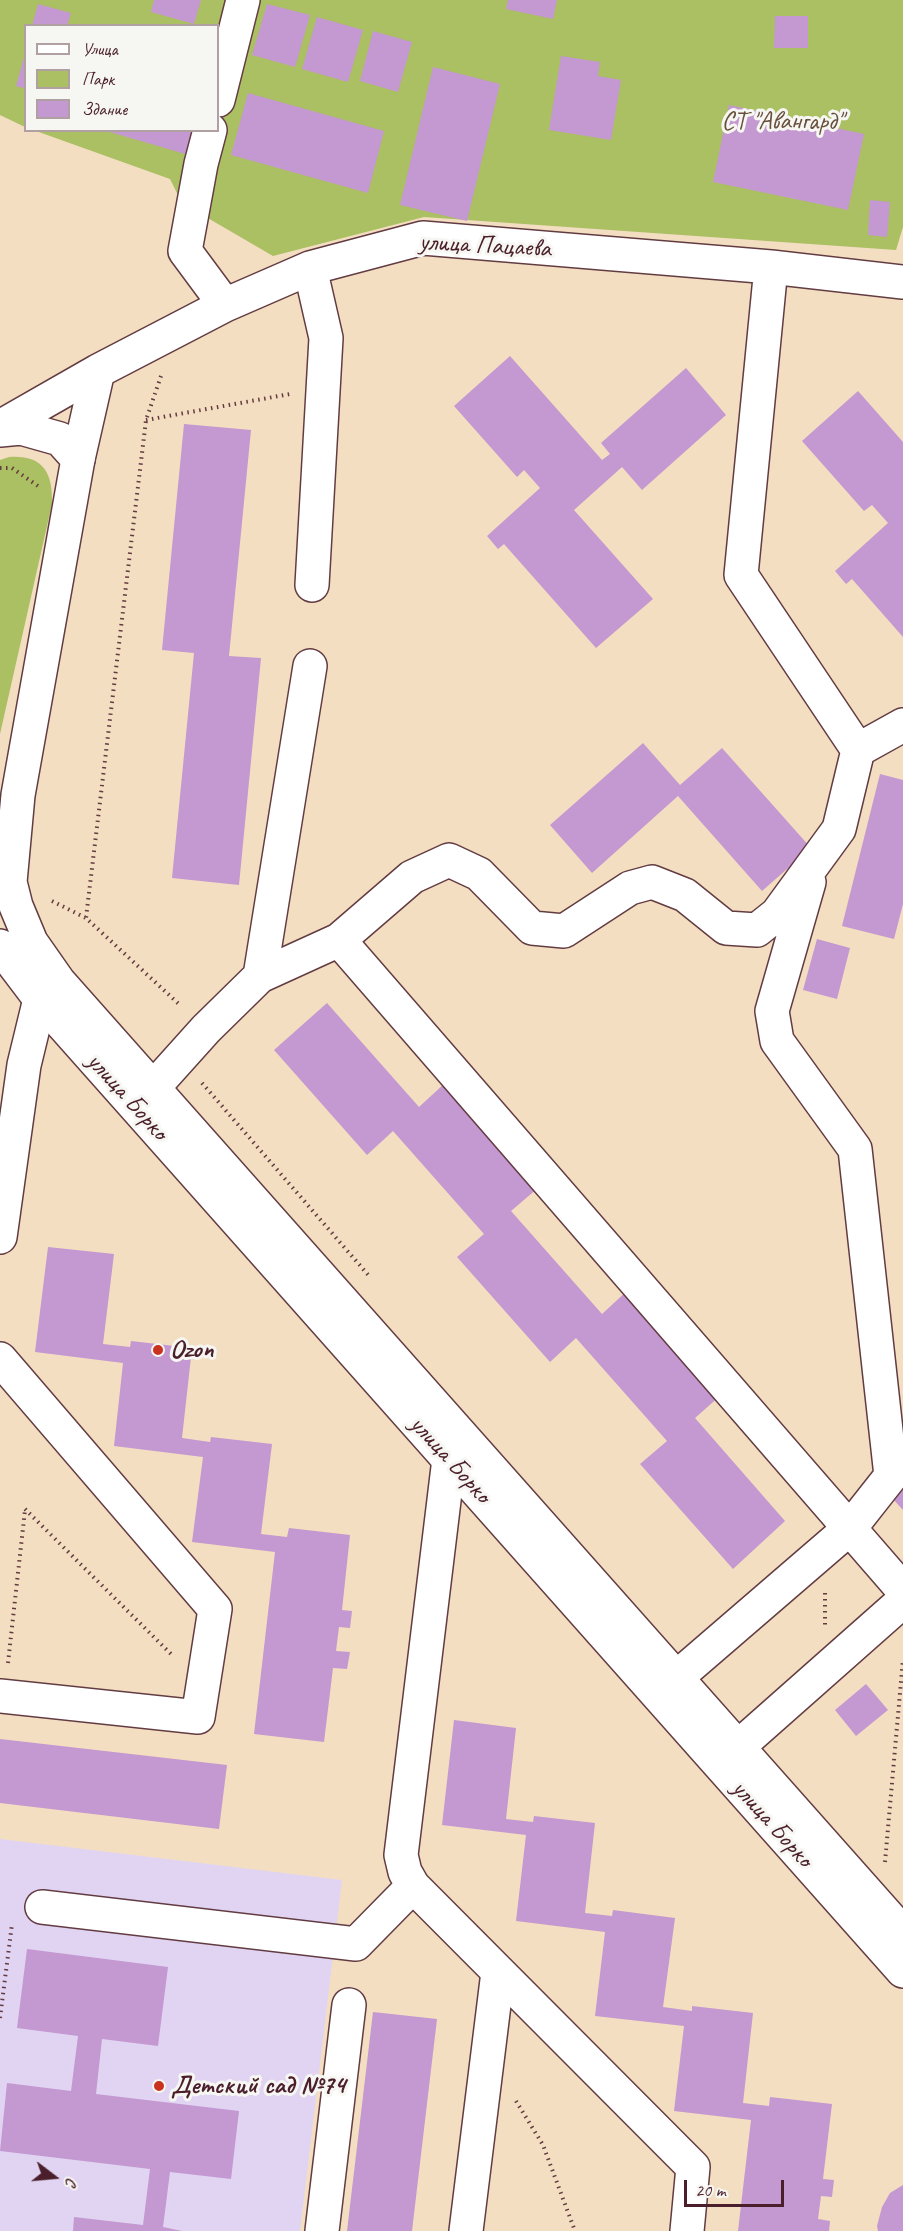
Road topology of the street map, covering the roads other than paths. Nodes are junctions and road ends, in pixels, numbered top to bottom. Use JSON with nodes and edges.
{"nodes":[{"id":1,"x":243,"y":0,"type":"edge"},
{"id":2,"x":219,"y":96,"type":"edge"},
{"id":3,"x":209,"y":132,"type":"edge"},
{"id":4,"x":771,"y":267,"type":"junction"},
{"id":5,"x":310,"y":268,"type":"junction"},
{"id":6,"x":903,"y":282,"type":"edge"},
{"id":7,"x":225,"y":305,"type":"junction"},
{"id":8,"x":98,"y":371,"type":"junction"},
{"id":9,"x":0,"y":428,"type":"edge"},
{"id":10,"x":78,"y":459,"type":"junction"},
{"id":11,"x":312,"y":585,"type":"dead end"},
{"id":12,"x":310,"y":666,"type":"dead end"},
{"id":13,"x":903,"y":725,"type":"edge"},
{"id":14,"x":858,"y":750,"type":"junction"},
{"id":15,"x":9,"y":806,"type":"edge"},
{"id":16,"x":815,"y":862,"type":"junction"},
{"id":17,"x":339,"y":940,"type":"junction"},
{"id":18,"x":16,"y":944,"type":"edge"},
{"id":19,"x":260,"y":976,"type":"junction"},
{"id":20,"x":40,"y":999,"type":"junction"},
{"id":21,"x":153,"y":1088,"type":"junction"},
{"id":22,"x":0,"y":1237,"type":"edge"},
{"id":23,"x":0,"y":1359,"type":"edge"},
{"id":24,"x":449,"y":1459,"type":"junction"},
{"id":25,"x":850,"y":1528,"type":"junction"},
{"id":26,"x":903,"y":1590,"type":"edge"},
{"id":27,"x":903,"y":1601,"type":"edge"},
{"id":28,"x":676,"y":1678,"type":"junction"},
{"id":29,"x":2,"y":1696,"type":"edge"},
{"id":30,"x":738,"y":1748,"type":"junction"},
{"id":31,"x":413,"y":1886,"type":"junction"},
{"id":32,"x":42,"y":1907,"type":"road end"},
{"id":33,"x":903,"y":1933,"type":"edge"},
{"id":34,"x":903,"y":1971,"type":"edge"},
{"id":35,"x":498,"y":1972,"type":"junction"},
{"id":36,"x":349,"y":2005,"type":"dead end"},
{"id":37,"x":322,"y":2231,"type":"edge"},
{"id":38,"x":466,"y":2231,"type":"edge"},
{"id":39,"x":687,"y":2231,"type":"edge"}],
"edges":[{"from":1,"to":2,"type":"main road"},
{"from":3,"to":7,"type":"main road"},
{"from":4,"to":5,"type":"main road","name":"улица Пацаева"},
{"from":4,"to":6,"type":"main road","name":"улица Пацаева"},
{"from":4,"to":14,"type":"main road"},
{"from":5,"to":7,"type":"main road","name":"улица Пацаева"},
{"from":5,"to":11,"type":"main road"},
{"from":7,"to":8,"type":"main road","name":"улица Пацаева"},
{"from":8,"to":9,"type":"main road","name":"улица Пацаева"},
{"from":8,"to":10,"type":"main road"},
{"from":9,"to":10,"type":"main road"},
{"from":10,"to":15,"type":"main road"},
{"from":12,"to":19,"type":"main road"},
{"from":13,"to":14,"type":"main road"},
{"from":14,"to":16,"type":"main road"},
{"from":15,"to":18,"type":"main road"},
{"from":16,"to":17,"type":"main road"},
{"from":16,"to":25,"type":"main road"},
{"from":17,"to":19,"type":"main road"},
{"from":17,"to":25,"type":"main road"},
{"from":18,"to":20,"type":"main road","name":"улица Борко"},
{"from":18,"to":21,"type":"main road","name":"улица Борко"},
{"from":19,"to":21,"type":"main road"},
{"from":20,"to":22,"type":"main road"},
{"from":20,"to":24,"type":"main road","name":"улица Борко"},
{"from":21,"to":28,"type":"main road","name":"улица Борко"},
{"from":23,"to":29,"type":"main road"},
{"from":24,"to":31,"type":"main road"},
{"from":24,"to":34,"type":"main road","name":"улица Борко"},
{"from":25,"to":26,"type":"main road"},
{"from":25,"to":28,"type":"main road"},
{"from":27,"to":30,"type":"main road"},
{"from":28,"to":30,"type":"main road","name":"улица Борко"},
{"from":30,"to":33,"type":"main road","name":"улица Борко"},
{"from":31,"to":32,"type":"main road"},
{"from":31,"to":35,"type":"main road"},
{"from":35,"to":38,"type":"main road"},
{"from":35,"to":39,"type":"main road"},
{"from":36,"to":37,"type":"main road"}]}
